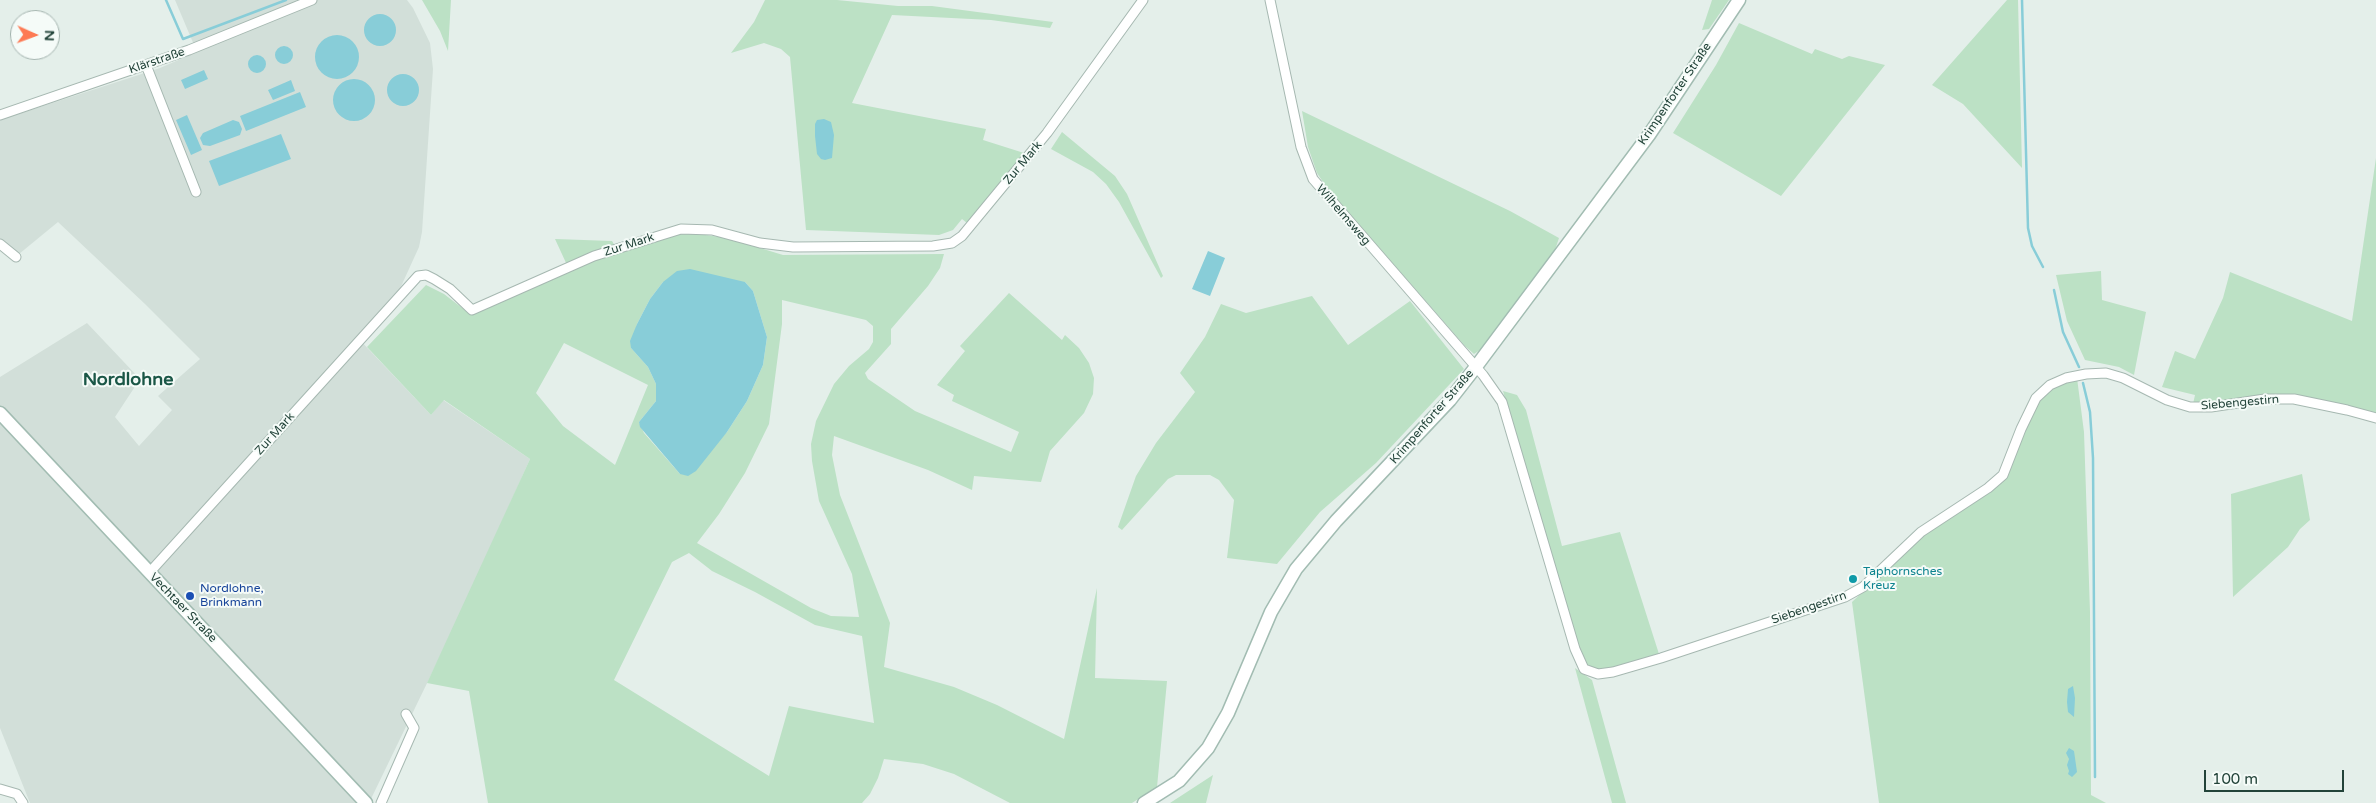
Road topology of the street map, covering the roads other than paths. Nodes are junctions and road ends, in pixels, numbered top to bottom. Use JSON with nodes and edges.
{"nodes":[{"id":1,"x":312,"y":0,"type":"edge"},
{"id":2,"x":1143,"y":0,"type":"edge"},
{"id":3,"x":1270,"y":0,"type":"edge"},
{"id":4,"x":1739,"y":0,"type":"edge"},
{"id":5,"x":146,"y":65,"type":"junction"},
{"id":6,"x":0,"y":115,"type":"edge"},
{"id":7,"x":196,"y":192,"type":"dead end"},
{"id":8,"x":0,"y":244,"type":"edge"},
{"id":9,"x":16,"y":256,"type":"dead end"},
{"id":10,"x":1475,"y":368,"type":"junction"},
{"id":11,"x":0,"y":413,"type":"edge"},
{"id":12,"x":2376,"y":418,"type":"edge"},
{"id":13,"x":149,"y":573,"type":"junction"},
{"id":14,"x":406,"y":714,"type":"dead end"},
{"id":15,"x":0,"y":789,"type":"edge"},
{"id":16,"x":23,"y":803,"type":"edge"},
{"id":17,"x":366,"y":803,"type":"edge"},
{"id":18,"x":381,"y":803,"type":"edge"},
{"id":19,"x":1144,"y":803,"type":"edge"}],
"edges":[{"from":1,"to":5,"type":"street","name":"Klärstraße"},
{"from":2,"to":13,"type":"street","name":"Zur Mark"},
{"from":3,"to":10,"type":"street","name":"Wilhelmsweg"},
{"from":4,"to":10,"type":"street","name":"Krimpenforter Straße"},
{"from":5,"to":6,"type":"street","name":"Klärstraße"},
{"from":5,"to":7,"type":"street"},
{"from":8,"to":9,"type":"street"},
{"from":10,"to":12,"type":"street","name":"Siebengestirn"},
{"from":10,"to":19,"type":"street","name":"Krimpenforter Straße"},
{"from":11,"to":13,"type":"street","name":"Vechtaer Straße"},
{"from":13,"to":17,"type":"street","name":"Vechtaer Straße"},
{"from":14,"to":18,"type":"street"},
{"from":15,"to":16,"type":"street"}]}
